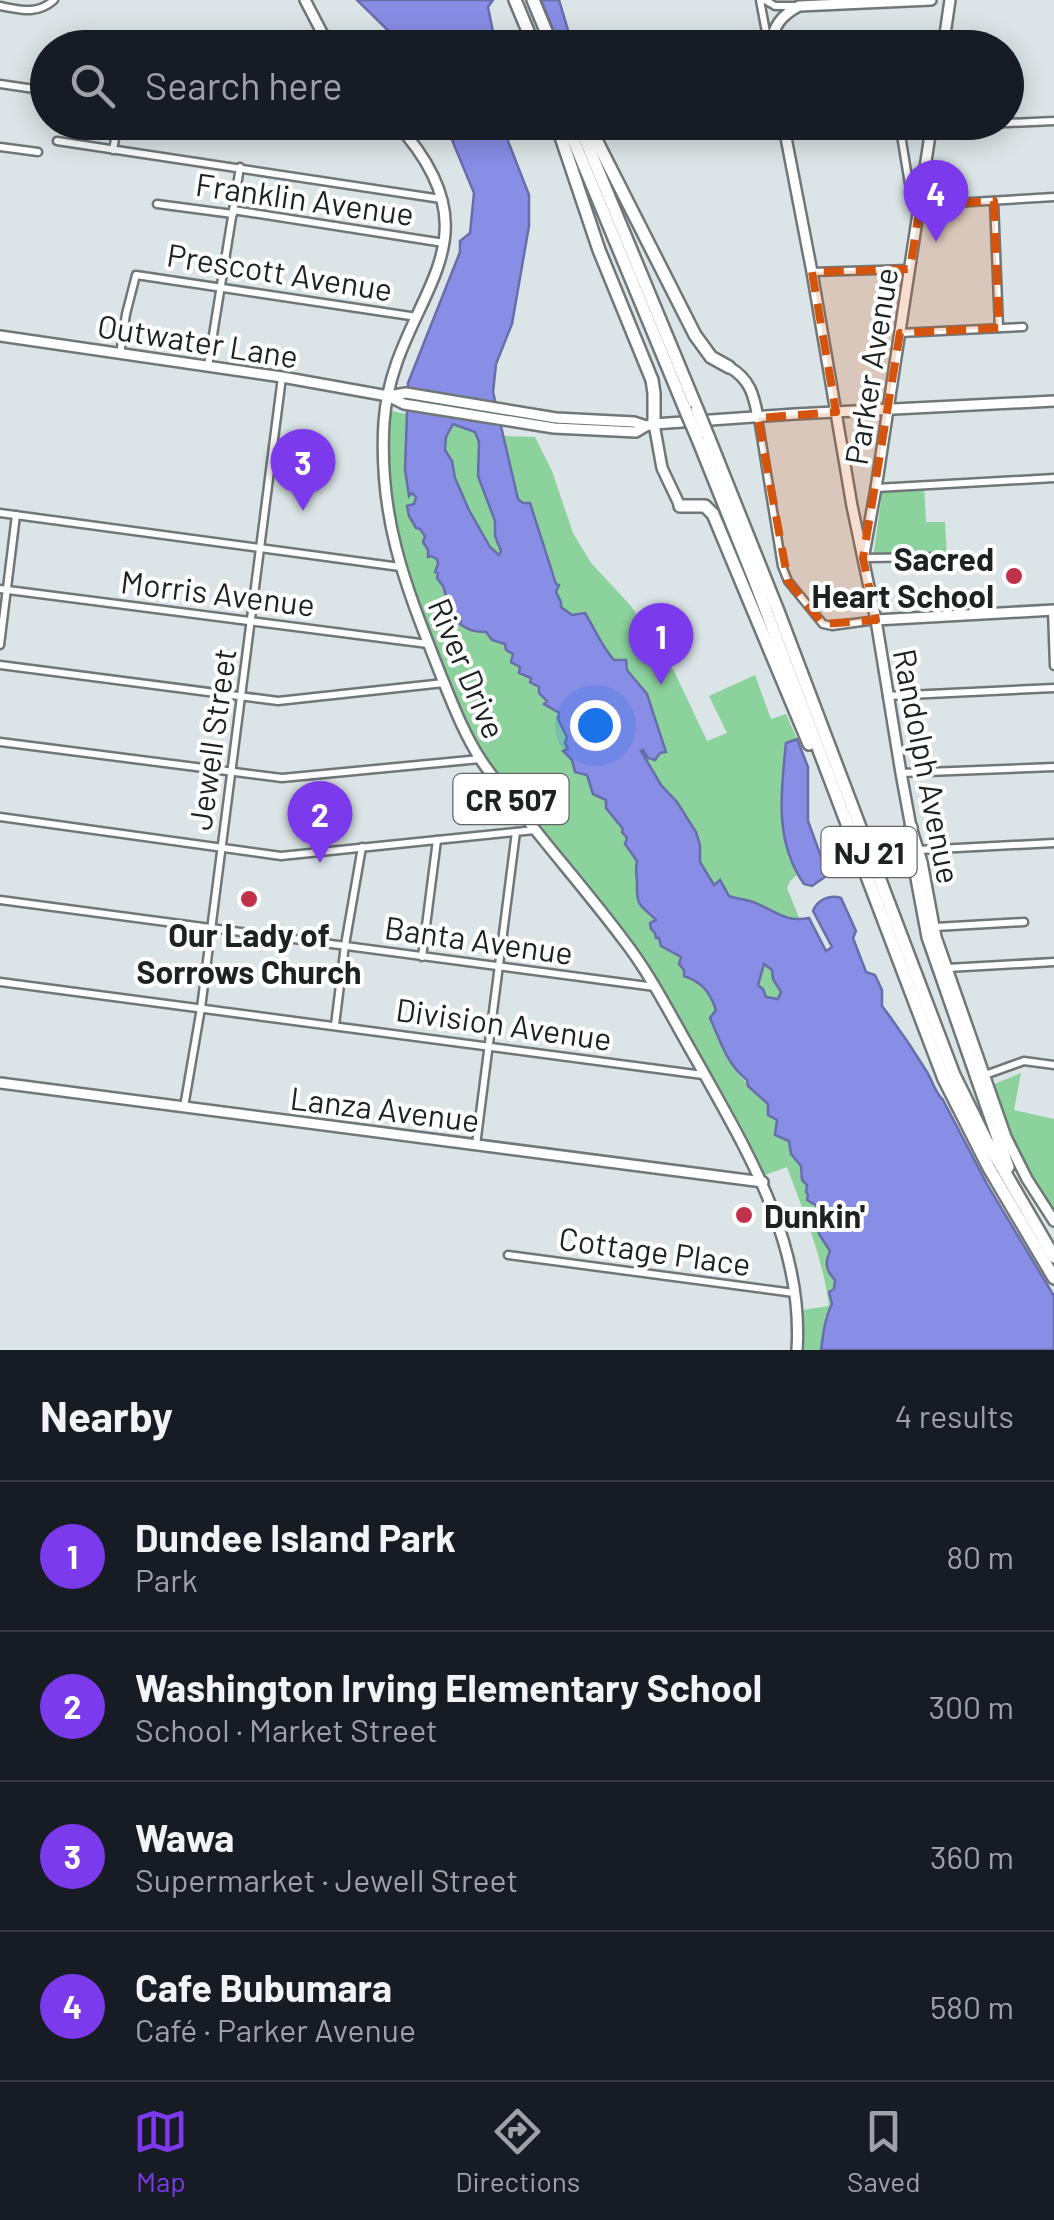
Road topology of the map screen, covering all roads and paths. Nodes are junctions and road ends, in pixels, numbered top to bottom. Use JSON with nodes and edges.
{"nodes":[{"id":1,"x":54,"y":0,"type":"edge"},
{"id":2,"x":305,"y":0,"type":"edge"},
{"id":3,"x":513,"y":0,"type":"edge"},
{"id":4,"x":530,"y":0,"type":"edge"},
{"id":5,"x":763,"y":0,"type":"edge"},
{"id":6,"x":931,"y":0,"type":"edge"},
{"id":7,"x":950,"y":0,"type":"edge"},
{"id":8,"x":877,"y":1,"type":"edge"},
{"id":9,"x":0,"y":6,"type":"edge"},
{"id":10,"x":799,"y":6,"type":"junction"},
{"id":11,"x":321,"y":30,"type":"edge"},
{"id":12,"x":525,"y":30,"type":"edge"},
{"id":13,"x":542,"y":30,"type":"edge"},
{"id":14,"x":767,"y":30,"type":"edge"},
{"id":15,"x":774,"y":30,"type":"edge"},
{"id":16,"x":946,"y":30,"type":"edge"},
{"id":17,"x":0,"y":84,"type":"edge"},
{"id":18,"x":30,"y":88,"type":"edge"},
{"id":19,"x":1054,"y":121,"type":"edge"},
{"id":20,"x":1024,"y":122,"type":"edge"},
{"id":21,"x":115,"y":140,"type":"edge"},
{"id":22,"x":409,"y":140,"type":"edge"},
{"id":23,"x":562,"y":140,"type":"edge"},
{"id":24,"x":574,"y":140,"type":"edge"},
{"id":25,"x":585,"y":140,"type":"edge"},
{"id":26,"x":596,"y":140,"type":"edge"},
{"id":27,"x":786,"y":140,"type":"edge"},
{"id":28,"x":902,"y":140,"type":"edge"},
{"id":29,"x":929,"y":140,"type":"edge"},
{"id":30,"x":57,"y":141,"type":"dead end"},
{"id":31,"x":0,"y":147,"type":"edge"},
{"id":32,"x":114,"y":150,"type":"junction"},
{"id":33,"x":38,"y":152,"type":"dead end"},
{"id":34,"x":240,"y":167,"type":"junction"},
{"id":35,"x":1054,"y":197,"type":"edge"},
{"id":36,"x":442,"y":199,"type":"junction"},
{"id":37,"x":994,"y":200,"type":"junction"},
{"id":38,"x":157,"y":204,"type":"dead end"},
{"id":39,"x":920,"y":205,"type":"junction"},
{"id":40,"x":233,"y":212,"type":"junction"},
{"id":41,"x":446,"y":243,"type":"junction"},
{"id":42,"x":910,"y":269,"type":"junction"},
{"id":43,"x":812,"y":272,"type":"junction"},
{"id":44,"x":221,"y":286,"type":"junction"},
{"id":45,"x":417,"y":317,"type":"junction"},
{"id":46,"x":1022,"y":326,"type":"dead end"},
{"id":47,"x":999,"y":328,"type":"junction"},
{"id":48,"x":900,"y":333,"type":"junction"},
{"id":49,"x":0,"y":336,"type":"edge"},
{"id":50,"x":120,"y":354,"type":"junction"},
{"id":51,"x":208,"y":366,"type":"junction"},
{"id":52,"x":729,"y":367,"type":"joint"},
{"id":53,"x":282,"y":377,"type":"junction"},
{"id":54,"x":388,"y":396,"type":"junction"},
{"id":55,"x":1054,"y":401,"type":"edge"},
{"id":56,"x":691,"y":409,"type":"junction"},
{"id":57,"x":888,"y":409,"type":"junction"},
{"id":58,"x":836,"y":412,"type":"junction"},
{"id":59,"x":758,"y":418,"type":"junction"},
{"id":60,"x":650,"y":425,"type":"junction"},
{"id":61,"x":702,"y":436,"type":"junction"},
{"id":62,"x":1054,"y":478,"type":"edge"},
{"id":63,"x":876,"y":488,"type":"junction"},
{"id":64,"x":680,"y":506,"type":"joint"},
{"id":65,"x":0,"y":513,"type":"edge"},
{"id":66,"x":16,"y":515,"type":"junction"},
{"id":67,"x":262,"y":548,"type":"junction"},
{"id":68,"x":948,"y":556,"type":"dead end"},
{"id":69,"x":863,"y":558,"type":"junction"},
{"id":70,"x":400,"y":567,"type":"junction"},
{"id":71,"x":4,"y":590,"type":"edge"},
{"id":72,"x":1053,"y":610,"type":"edge"},
{"id":73,"x":876,"y":620,"type":"junction"},
{"id":74,"x":252,"y":622,"type":"junction"},
{"id":75,"x":430,"y":644,"type":"junction"},
{"id":76,"x":0,"y":645,"type":"edge"},
{"id":77,"x":0,"y":665,"type":"edge"},
{"id":78,"x":1054,"y":666,"type":"edge"},
{"id":79,"x":444,"y":683,"type":"junction"},
{"id":80,"x":1054,"y":688,"type":"edge"},
{"id":81,"x":886,"y":696,"type":"junction"},
{"id":82,"x":242,"y":697,"type":"junction"},
{"id":83,"x":0,"y":742,"type":"edge"},
{"id":84,"x":480,"y":759,"type":"junction"},
{"id":85,"x":1054,"y":766,"type":"edge"},
{"id":86,"x":232,"y":772,"type":"junction"},
{"id":87,"x":900,"y":773,"type":"junction"},
{"id":88,"x":0,"y":818,"type":"edge"},
{"id":89,"x":911,"y":827,"type":"junction"},
{"id":90,"x":535,"y":830,"type":"junction"},
{"id":91,"x":516,"y":832,"type":"junction"},
{"id":92,"x":437,"y":840,"type":"junction"},
{"id":93,"x":1054,"y":843,"type":"edge"},
{"id":94,"x":222,"y":847,"type":"junction"},
{"id":95,"x":362,"y":847,"type":"junction"},
{"id":96,"x":919,"y":850,"type":"junction"},
{"id":97,"x":867,"y":876,"type":"junction"},
{"id":98,"x":0,"y":900,"type":"edge"},
{"id":99,"x":1024,"y":922,"type":"dead end"},
{"id":100,"x":934,"y":926,"type":"junction"},
{"id":101,"x":211,"y":928,"type":"junction"},
{"id":102,"x":346,"y":945,"type":"junction"},
{"id":103,"x":422,"y":957,"type":"junction"},
{"id":104,"x":1054,"y":962,"type":"edge"},
{"id":105,"x":498,"y":967,"type":"junction"},
{"id":106,"x":946,"y":968,"type":"junction"},
{"id":107,"x":0,"y":982,"type":"edge"},
{"id":108,"x":655,"y":987,"type":"junction"},
{"id":109,"x":200,"y":1008,"type":"junction"},
{"id":110,"x":335,"y":1026,"type":"junction"},
{"id":111,"x":488,"y":1047,"type":"junction"},
{"id":112,"x":1054,"y":1066,"type":"edge"},
{"id":113,"x":704,"y":1075,"type":"junction"},
{"id":114,"x":983,"y":1075,"type":"junction"},
{"id":115,"x":0,"y":1083,"type":"edge"},
{"id":116,"x":184,"y":1107,"type":"junction"},
{"id":117,"x":476,"y":1145,"type":"junction"},
{"id":118,"x":763,"y":1182,"type":"junction"},
{"id":119,"x":1054,"y":1222,"type":"edge"},
{"id":120,"x":508,"y":1255,"type":"dead end"},
{"id":121,"x":1054,"y":1256,"type":"edge"},
{"id":122,"x":1054,"y":1278,"type":"edge"},
{"id":123,"x":795,"y":1294,"type":"junction"},
{"id":124,"x":797,"y":1350,"type":"edge"}],
"edges":[{"from":1,"to":9,"type":"street"},
{"from":2,"to":11,"type":"street"},
{"from":3,"to":12,"type":"highway"},
{"from":4,"to":13,"type":"highway"},
{"from":5,"to":10,"type":"street"},
{"from":5,"to":14,"type":"street"},
{"from":6,"to":8,"type":"street"},
{"from":7,"to":16,"type":"street"},
{"from":8,"to":10,"type":"street"},
{"from":10,"to":15,"type":"street"},
{"from":17,"to":18,"type":"street"},
{"from":19,"to":20,"type":"street"},
{"from":21,"to":32,"type":"street"},
{"from":22,"to":36,"type":"street","name":"River Drive","number":"CR 507"},
{"from":23,"to":60,"type":"highway"},
{"from":24,"to":56,"type":"highway","number":"NJ 21"},
{"from":25,"to":56,"type":"highway","number":"NJ 21"},
{"from":26,"to":52,"type":"highway"},
{"from":27,"to":43,"type":"street","name":"Randolph Avenue"},
{"from":28,"to":39,"type":"street"},
{"from":29,"to":39,"type":"street","name":"Parker Avenue"},
{"from":30,"to":32,"type":"street"},
{"from":31,"to":33,"type":"street"},
{"from":32,"to":34,"type":"street"},
{"from":34,"to":36,"type":"street"},
{"from":34,"to":40,"type":"street"},
{"from":35,"to":37,"type":"street"},
{"from":36,"to":41,"type":"street","name":"River Drive","number":"CR 507"},
{"from":37,"to":39,"type":"street"},
{"from":37,"to":47,"type":"street"},
{"from":38,"to":40,"type":"street","name":"Franklin Avenue"},
{"from":39,"to":42,"type":"street","name":"Parker Avenue"},
{"from":40,"to":41,"type":"street","name":"Franklin Avenue"},
{"from":40,"to":44,"type":"street"},
{"from":41,"to":45,"type":"street","name":"River Drive","number":"CR 507"},
{"from":42,"to":43,"type":"street"},
{"from":42,"to":48,"type":"street","name":"Parker Avenue"},
{"from":43,"to":58,"type":"street","name":"Randolph Avenue"},
{"from":44,"to":45,"type":"street","name":"Prescott Avenue"},
{"from":44,"to":50,"type":"street","name":"Prescott Avenue"},
{"from":44,"to":51,"type":"street"},
{"from":45,"to":54,"type":"street","name":"River Drive","number":"CR 507"},
{"from":46,"to":47,"type":"street"},
{"from":47,"to":48,"type":"street"},
{"from":48,"to":57,"type":"street","name":"Parker Avenue"},
{"from":49,"to":50,"type":"street","name":"Outwater Lane"},
{"from":50,"to":51,"type":"street","name":"Outwater Lane"},
{"from":51,"to":53,"type":"street","name":"Outwater Lane"},
{"from":52,"to":59,"type":"street"},
{"from":53,"to":54,"type":"street","name":"Outwater Lane"},
{"from":53,"to":67,"type":"street","name":"Jewell Street"},
{"from":54,"to":60,"type":"street","name":"Outwater Lane"},
{"from":54,"to":70,"type":"street","name":"River Drive","number":"CR 507"},
{"from":55,"to":57,"type":"street","name":"Outwater Lane"},
{"from":56,"to":61,"type":"highway","number":"NJ 21","bridge":true},
{"from":57,"to":58,"type":"street","name":"Outwater Lane"},
{"from":57,"to":63,"type":"street","name":"Parker Avenue"},
{"from":58,"to":59,"type":"street","name":"Outwater Lane"},
{"from":58,"to":69,"type":"street","name":"Randolph Avenue"},
{"from":59,"to":60,"type":"street","name":"Outwater Lane"},
{"from":59,"to":73,"type":"street"},
{"from":60,"to":64,"type":"street"},
{"from":61,"to":97,"type":"highway","number":"NJ 21"},
{"from":61,"to":121,"type":"highway","number":"NJ 21"},
{"from":62,"to":63,"type":"street"},
{"from":63,"to":69,"type":"street","name":"Parker Avenue"},
{"from":64,"to":97,"type":"highway"},
{"from":65,"to":66,"type":"street"},
{"from":66,"to":67,"type":"street"},
{"from":66,"to":71,"type":"street"},
{"from":67,"to":70,"type":"street"},
{"from":67,"to":74,"type":"street","name":"Jewell Street"},
{"from":68,"to":69,"type":"street"},
{"from":69,"to":73,"type":"street","name":"Randolph Avenue"},
{"from":70,"to":75,"type":"street","name":"River Drive","number":"CR 507"},
{"from":71,"to":74,"type":"street","name":"Morris Avenue"},
{"from":71,"to":76,"type":"street"},
{"from":72,"to":73,"type":"street"},
{"from":72,"to":78,"type":"street"},
{"from":73,"to":81,"type":"street","name":"Randolph Avenue"},
{"from":74,"to":75,"type":"street","name":"Morris Avenue"},
{"from":74,"to":82,"type":"street","name":"Jewell Street"},
{"from":75,"to":79,"type":"street","name":"River Drive","number":"CR 507"},
{"from":77,"to":82,"type":"street"},
{"from":79,"to":82,"type":"street"},
{"from":79,"to":84,"type":"street","name":"River Drive","number":"CR 507"},
{"from":80,"to":81,"type":"street"},
{"from":81,"to":87,"type":"street","name":"Randolph Avenue"},
{"from":82,"to":86,"type":"street","name":"Jewell Street"},
{"from":83,"to":86,"type":"street"},
{"from":84,"to":86,"type":"street"},
{"from":84,"to":90,"type":"street","name":"River Drive","number":"CR 507"},
{"from":85,"to":87,"type":"street"},
{"from":86,"to":94,"type":"street","name":"Jewell Street"},
{"from":87,"to":89,"type":"street","name":"Randolph Avenue"},
{"from":88,"to":94,"type":"street"},
{"from":89,"to":96,"type":"street","name":"Randolph Avenue"},
{"from":89,"to":121,"type":"highway"},
{"from":90,"to":91,"type":"street"},
{"from":90,"to":108,"type":"street","name":"River Drive","number":"CR 507"},
{"from":91,"to":92,"type":"street"},
{"from":91,"to":105,"type":"street"},
{"from":92,"to":95,"type":"street"},
{"from":92,"to":103,"type":"street"},
{"from":93,"to":96,"type":"street"},
{"from":94,"to":95,"type":"street"},
{"from":94,"to":101,"type":"street","name":"Jewell Street"},
{"from":95,"to":102,"type":"street"},
{"from":96,"to":100,"type":"street","name":"Randolph Avenue"},
{"from":97,"to":122,"type":"highway","number":"NJ 21"},
{"from":98,"to":101,"type":"street","name":"Banta Avenue"},
{"from":99,"to":100,"type":"street"},
{"from":100,"to":106,"type":"street","name":"Randolph Avenue"},
{"from":101,"to":102,"type":"street","name":"Banta Avenue"},
{"from":101,"to":109,"type":"street","name":"Jewell Street"},
{"from":102,"to":103,"type":"street","name":"Banta Avenue"},
{"from":102,"to":110,"type":"street"},
{"from":103,"to":105,"type":"street","name":"Banta Avenue"},
{"from":104,"to":106,"type":"street"},
{"from":105,"to":108,"type":"street","name":"Banta Avenue"},
{"from":105,"to":111,"type":"street"},
{"from":106,"to":114,"type":"street","name":"Randolph Avenue"},
{"from":107,"to":109,"type":"street","name":"Division Avenue"},
{"from":108,"to":113,"type":"street","name":"River Drive","number":"CR 507"},
{"from":109,"to":110,"type":"street","name":"Division Avenue"},
{"from":109,"to":116,"type":"street","name":"Jewell Street"},
{"from":110,"to":111,"type":"street","name":"Division Avenue"},
{"from":111,"to":113,"type":"street","name":"Division Avenue"},
{"from":111,"to":117,"type":"street"},
{"from":112,"to":114,"type":"street"},
{"from":113,"to":118,"type":"street","name":"River Drive","number":"CR 507"},
{"from":114,"to":119,"type":"street","name":"Randolph Avenue"},
{"from":115,"to":116,"type":"street","name":"Lanza Avenue"},
{"from":116,"to":117,"type":"street","name":"Lanza Avenue"},
{"from":117,"to":118,"type":"street","name":"Lanza Avenue"},
{"from":118,"to":123,"type":"street","name":"River Drive","number":"CR 507"},
{"from":120,"to":123,"type":"street","name":"Cottage Place"},
{"from":123,"to":124,"type":"street","name":"River Drive","number":"CR 507"}]}
